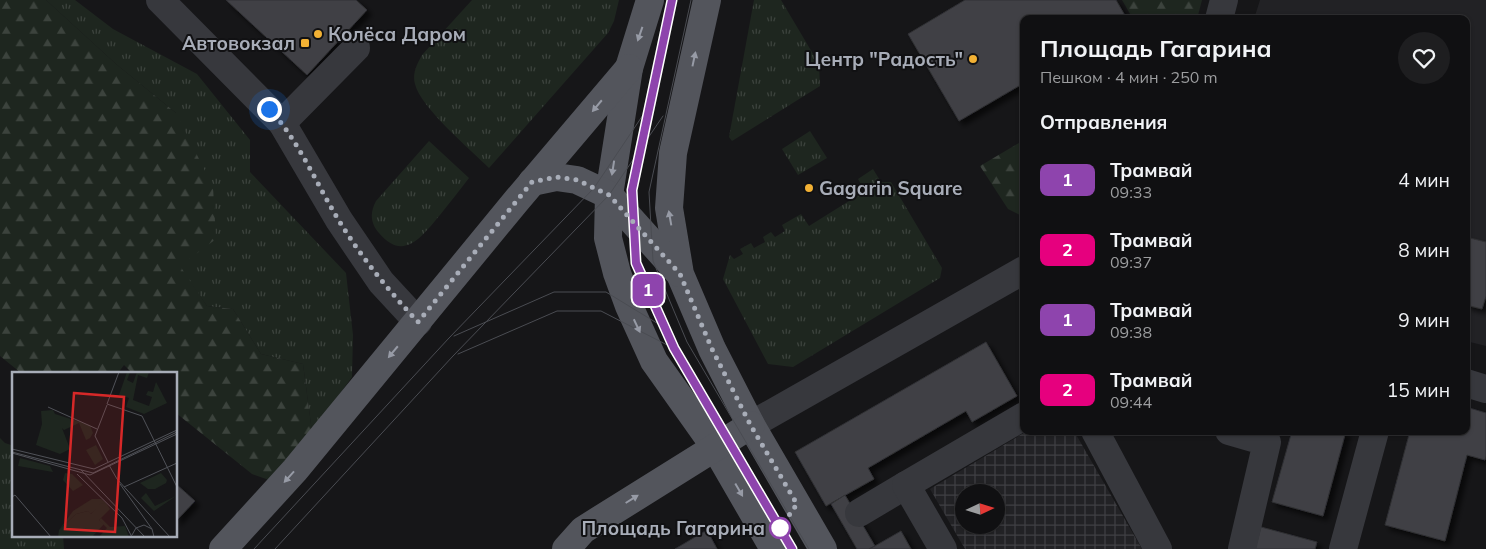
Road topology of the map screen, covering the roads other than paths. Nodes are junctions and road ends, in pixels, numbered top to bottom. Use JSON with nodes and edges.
{"nodes":[{"id":1,"x":160,"y":0,"type":"edge"},
{"id":2,"x":650,"y":0,"type":"edge"},
{"id":3,"x":707,"y":0,"type":"edge"},
{"id":4,"x":1224,"y":0,"type":"edge"},
{"id":5,"x":1220,"y":15,"type":"edge"},
{"id":6,"x":356,"y":48,"type":"dead end"},
{"id":7,"x":629,"y":68,"type":"junction"},
{"id":8,"x":282,"y":123,"type":"junction"},
{"id":9,"x":532,"y":182,"type":"junction"},
{"id":10,"x":609,"y":195,"type":"junction"},
{"id":11,"x":1020,"y":272,"type":"edge"},
{"id":12,"x":680,"y":274,"type":"junction"},
{"id":13,"x":418,"y":322,"type":"junction"},
{"id":14,"x":1470,"y":384,"type":"edge"},
{"id":15,"x":1486,"y":389,"type":"edge"},
{"id":16,"x":1020,"y":418,"type":"edge"},
{"id":17,"x":751,"y":426,"type":"junction"},
{"id":18,"x":1097,"y":435,"type":"edge"},
{"id":19,"x":1243,"y":435,"type":"edge"},
{"id":20,"x":1374,"y":435,"type":"edge"},
{"id":21,"x":715,"y":447,"type":"junction"},
{"id":22,"x":906,"y":485,"type":"junction"},
{"id":23,"x":860,"y":513,"type":"dead end"},
{"id":24,"x":574,"y":539,"type":"edge"},
{"id":25,"x":224,"y":549,"type":"edge"},
{"id":26,"x":554,"y":549,"type":"edge"},
{"id":27,"x":774,"y":549,"type":"edge"},
{"id":28,"x":824,"y":549,"type":"edge"},
{"id":29,"x":943,"y":549,"type":"edge"},
{"id":30,"x":1158,"y":549,"type":"edge"},
{"id":31,"x":1242,"y":549,"type":"edge"},
{"id":32,"x":1343,"y":549,"type":"edge"}],
"edges":[{"from":1,"to":8,"type":"street"},
{"from":2,"to":7,"type":"main road","one_way":true},
{"from":12,"to":3,"type":"main road","one_way":true},
{"from":4,"to":5,"type":"street"},
{"from":6,"to":8,"type":"street"},
{"from":7,"to":9,"type":"main road","one_way":true},
{"from":7,"to":10,"type":"main road","one_way":true},
{"from":8,"to":13,"type":"street"},
{"from":9,"to":10,"type":"main road"},
{"from":9,"to":13,"type":"main road"},
{"from":10,"to":12,"type":"main road"},
{"from":10,"to":21,"type":"main road","one_way":true},
{"from":11,"to":17,"type":"street"},
{"from":12,"to":17,"type":"main road"},
{"from":13,"to":25,"type":"main road","one_way":true},
{"from":14,"to":15,"type":"street"},
{"from":16,"to":22,"type":"street"},
{"from":17,"to":21,"type":"main road"},
{"from":17,"to":28,"type":"main road"},
{"from":18,"to":30,"type":"street"},
{"from":19,"to":31,"type":"street"},
{"from":20,"to":32,"type":"street"},
{"from":24,"to":21,"type":"main road","one_way":true},
{"from":21,"to":27,"type":"main road","one_way":true},
{"from":22,"to":23,"type":"street"},
{"from":22,"to":29,"type":"street"},
{"from":24,"to":26,"type":"main road"}]}
